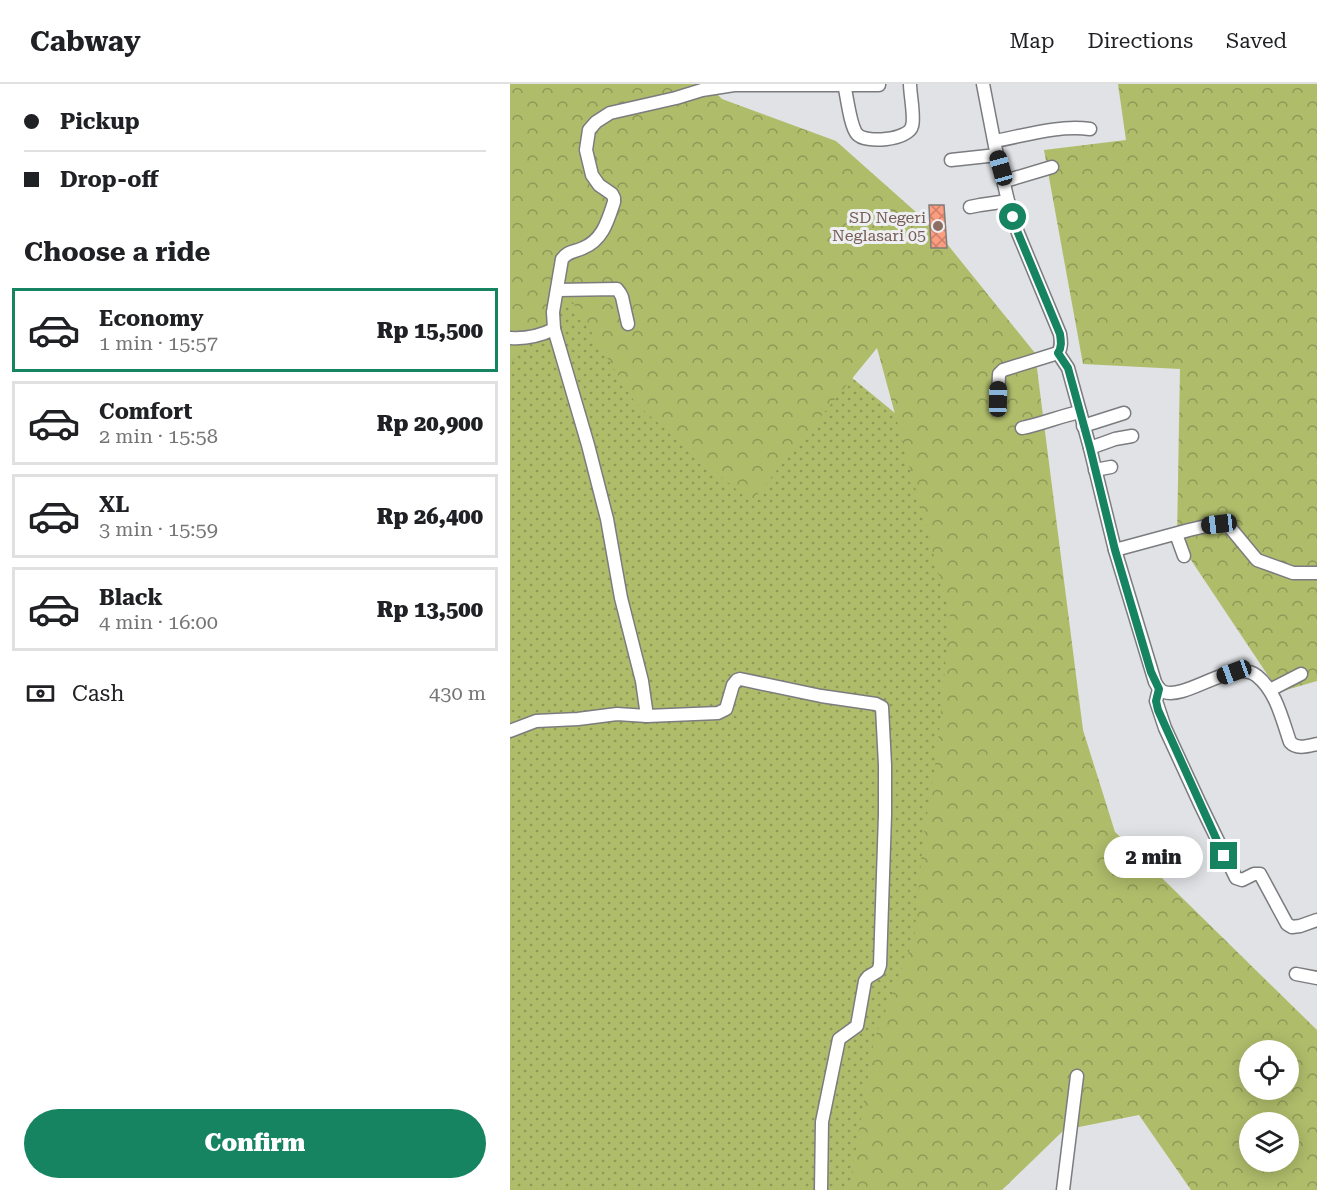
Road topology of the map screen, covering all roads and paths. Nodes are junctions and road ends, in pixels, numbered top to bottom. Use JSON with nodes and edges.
{"nodes":[{"id":1,"x":910,"y":84,"type":"edge"},
{"id":2,"x":983,"y":84,"type":"edge"},
{"id":3,"x":844,"y":85,"type":"edge"},
{"id":4,"x":879,"y":85,"type":"edge"},
{"id":5,"x":1090,"y":129,"type":"dead end"},
{"id":6,"x":995,"y":141,"type":"junction"},
{"id":7,"x":997,"y":155,"type":"junction"},
{"id":8,"x":951,"y":160,"type":"dead end"},
{"id":9,"x":1052,"y":167,"type":"dead end"},
{"id":10,"x":1005,"y":181,"type":"junction"},
{"id":11,"x":1008,"y":201,"type":"junction"},
{"id":12,"x":970,"y":207,"type":"dead end"},
{"id":13,"x":625,"y":280,"type":"dead end"},
{"id":14,"x":556,"y":290,"type":"junction"},
{"id":15,"x":614,"y":290,"type":"junction"},
{"id":16,"x":628,"y":324,"type":"dead end"},
{"id":17,"x":554,"y":329,"type":"junction"},
{"id":18,"x":510,"y":338,"type":"edge"},
{"id":19,"x":1058,"y":353,"type":"junction"},
{"id":20,"x":998,"y":399,"type":"dead end"},
{"id":21,"x":1080,"y":412,"type":"junction"},
{"id":22,"x":1124,"y":413,"type":"dead end"},
{"id":23,"x":1083,"y":426,"type":"junction"},
{"id":24,"x":1022,"y":428,"type":"dead end"},
{"id":25,"x":1132,"y":436,"type":"dead end"},
{"id":26,"x":1090,"y":448,"type":"junction"},
{"id":27,"x":1111,"y":467,"type":"dead end"},
{"id":28,"x":1095,"y":470,"type":"junction"},
{"id":29,"x":1176,"y":534,"type":"junction"},
{"id":30,"x":1115,"y":550,"type":"junction"},
{"id":31,"x":1184,"y":556,"type":"dead end"},
{"id":32,"x":1317,"y":573,"type":"edge"},
{"id":33,"x":1301,"y":674,"type":"dead end"},
{"id":34,"x":1159,"y":689,"type":"junction"},
{"id":35,"x":1270,"y":690,"type":"junction"},
{"id":36,"x":647,"y":716,"type":"junction"},
{"id":37,"x":510,"y":731,"type":"edge"},
{"id":38,"x":1317,"y":744,"type":"edge"},
{"id":39,"x":1317,"y":920,"type":"edge"},
{"id":40,"x":1296,"y":974,"type":"dead end"},
{"id":41,"x":1317,"y":978,"type":"edge"},
{"id":42,"x":1077,"y":1076,"type":"dead end"},
{"id":43,"x":821,"y":1190,"type":"edge"},
{"id":44,"x":1063,"y":1190,"type":"edge"}],
"edges":[{"from":1,"to":3,"type":"street"},
{"from":2,"to":6,"type":"street"},
{"from":3,"to":4,"type":"street"},
{"from":3,"to":14,"type":"street"},
{"from":5,"to":6,"type":"street"},
{"from":6,"to":7,"type":"street"},
{"from":7,"to":8,"type":"street"},
{"from":7,"to":10,"type":"street"},
{"from":9,"to":10,"type":"street"},
{"from":10,"to":11,"type":"street"},
{"from":11,"to":12,"type":"street"},
{"from":11,"to":19,"type":"street"},
{"from":13,"to":15,"type":"street"},
{"from":14,"to":15,"type":"street"},
{"from":14,"to":17,"type":"street"},
{"from":15,"to":16,"type":"street"},
{"from":17,"to":18,"type":"street"},
{"from":17,"to":36,"type":"street"},
{"from":19,"to":20,"type":"street"},
{"from":19,"to":21,"type":"street"},
{"from":21,"to":23,"type":"street"},
{"from":21,"to":24,"type":"street"},
{"from":22,"to":23,"type":"street"},
{"from":23,"to":26,"type":"street"},
{"from":25,"to":26,"type":"street"},
{"from":26,"to":28,"type":"street"},
{"from":27,"to":28,"type":"street"},
{"from":28,"to":30,"type":"street"},
{"from":29,"to":30,"type":"street"},
{"from":29,"to":31,"type":"street"},
{"from":29,"to":32,"type":"street"},
{"from":30,"to":34,"type":"street"},
{"from":33,"to":35,"type":"street"},
{"from":34,"to":35,"type":"street"},
{"from":34,"to":39,"type":"street"},
{"from":35,"to":38,"type":"street"},
{"from":36,"to":37,"type":"street"},
{"from":36,"to":43,"type":"street"},
{"from":40,"to":41,"type":"street"},
{"from":42,"to":44,"type":"street"}]}
